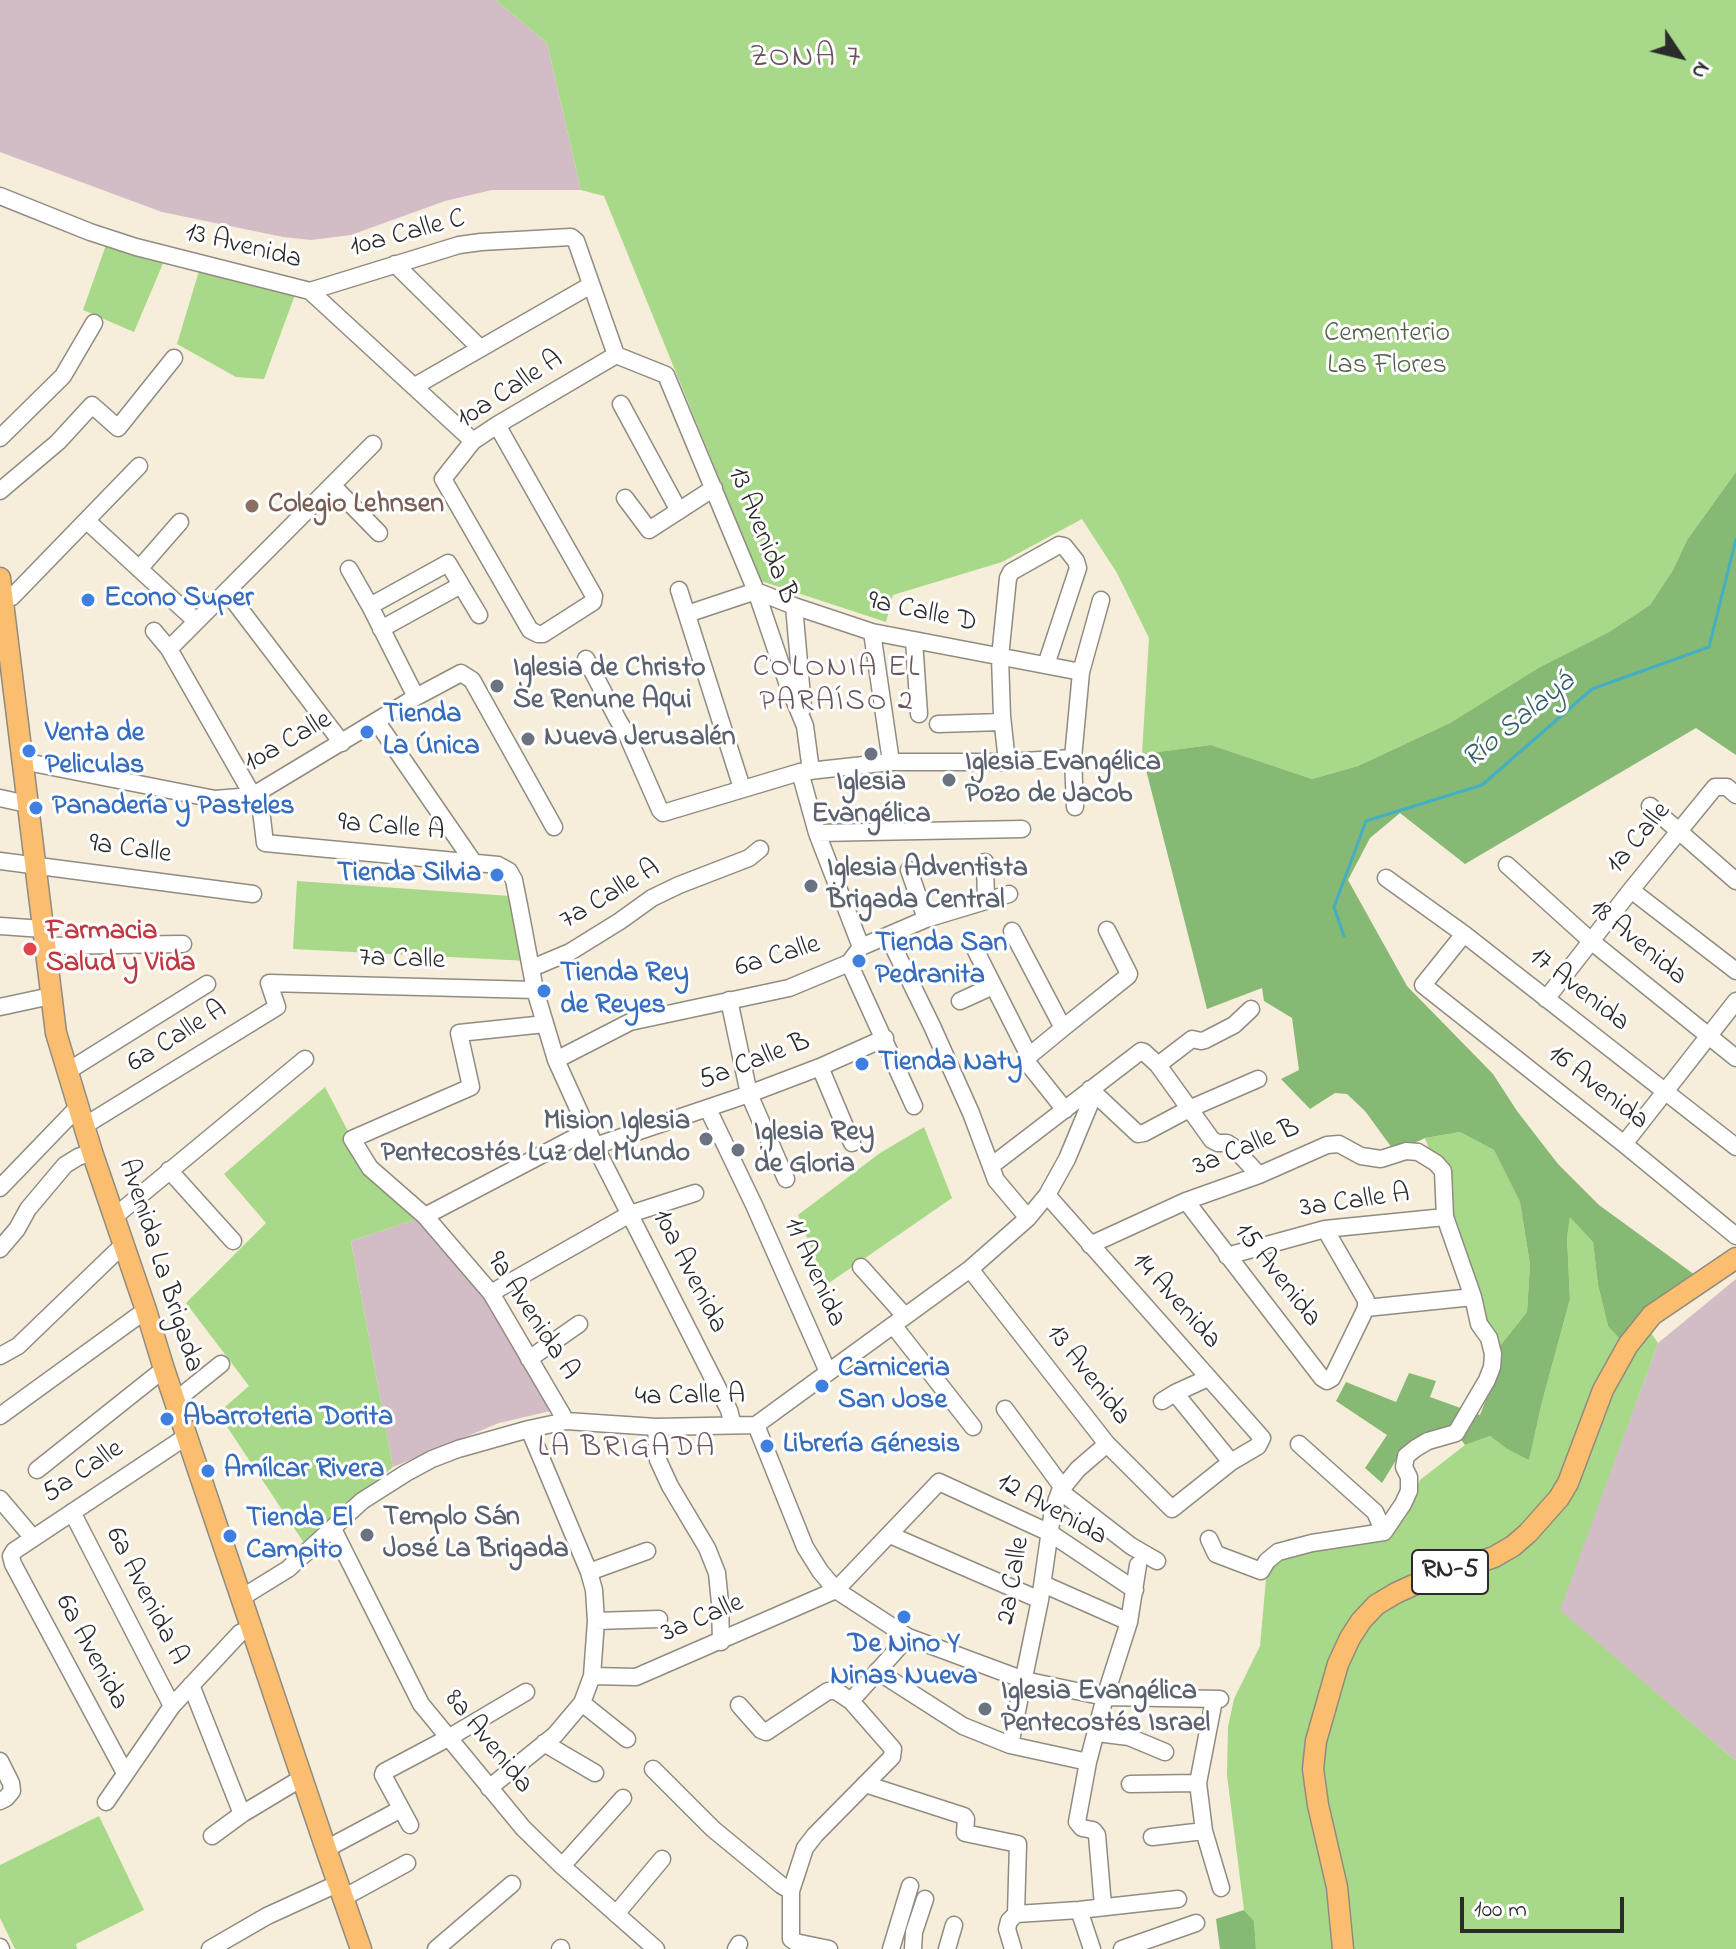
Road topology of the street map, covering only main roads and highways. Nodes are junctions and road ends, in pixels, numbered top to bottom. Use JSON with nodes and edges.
{"nodes":[{"id":1,"x":0,"y":578,"type":"edge"},
{"id":2,"x":6,"y":684,"type":"edge"},
{"id":3,"x":1736,"y":1258,"type":"edge"},
{"id":4,"x":361,"y":1949,"type":"edge"},
{"id":5,"x":1343,"y":1949,"type":"edge"}],
"edges":[{"from":1,"to":2,"type":"main road","name":"Avenida La Brigada"},
{"from":2,"to":4,"type":"main road","name":"Avenida La Brigada"},
{"from":3,"to":5,"type":"main road","number":"RN-5"}]}
